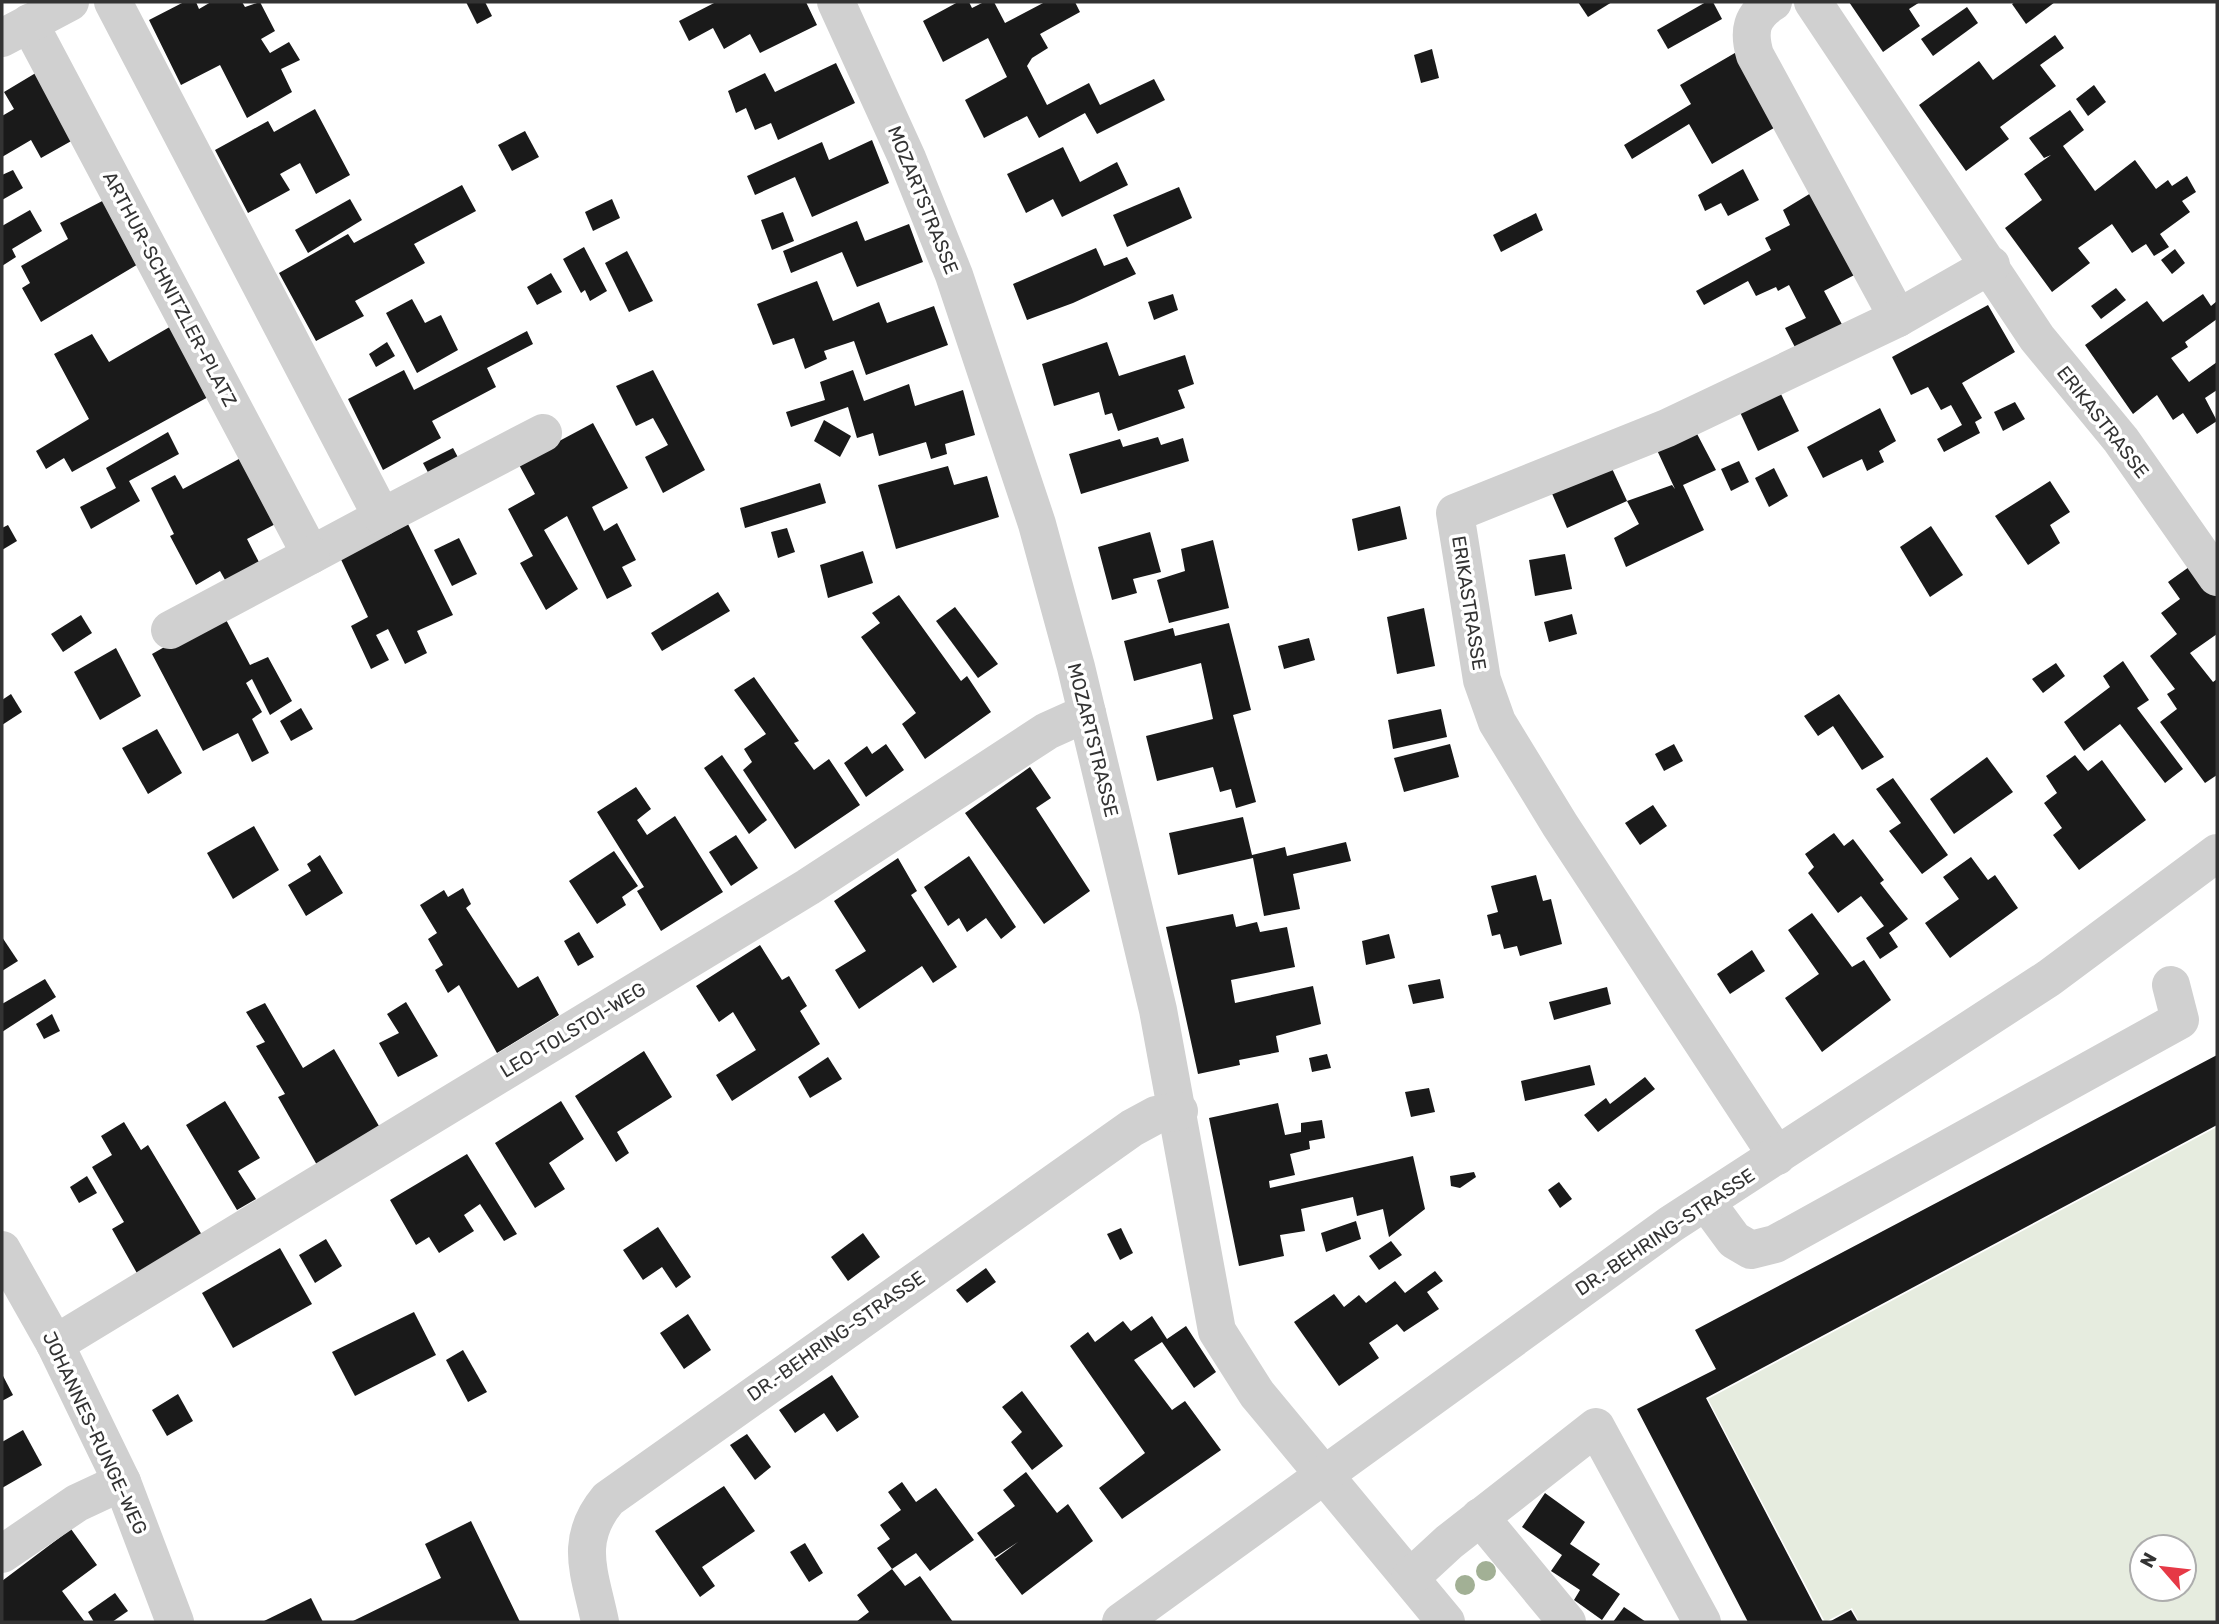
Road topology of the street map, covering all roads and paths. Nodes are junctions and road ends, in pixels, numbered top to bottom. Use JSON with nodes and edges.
{"nodes":[{"id":1,"x":70,"y":2,"type":"edge"},
{"id":2,"x":113,"y":2,"type":"edge"},
{"id":3,"x":836,"y":2,"type":"edge"},
{"id":4,"x":1773,"y":2,"type":"edge"},
{"id":5,"x":1813,"y":2,"type":"edge"},
{"id":6,"x":15,"y":30,"type":"edge"},
{"id":7,"x":1991,"y":265,"type":"junction"},
{"id":8,"x":1898,"y":318,"type":"junction"},
{"id":9,"x":543,"y":433,"type":"dead end"},
{"id":10,"x":382,"y":517,"type":"junction"},
{"id":11,"x":311,"y":555,"type":"junction"},
{"id":12,"x":2217,"y":577,"type":"edge"},
{"id":13,"x":170,"y":630,"type":"dead end"},
{"id":14,"x":1087,"y":713,"type":"junction"},
{"id":15,"x":2217,"y":853,"type":"edge"},
{"id":16,"x":2171,"y":985,"type":"dead end"},
{"id":17,"x":1179,"y":1111,"type":"junction"},
{"id":18,"x":1777,"y":1156,"type":"junction"},
{"id":19,"x":1706,"y":1202,"type":"junction"},
{"id":20,"x":2,"y":1250,"type":"edge"},
{"id":21,"x":55,"y":1344,"type":"junction"},
{"id":22,"x":1323,"y":1475,"type":"junction"},
{"id":23,"x":122,"y":1482,"type":"junction"},
{"id":24,"x":1480,"y":1517,"type":"junction"},
{"id":25,"x":2,"y":1553,"type":"edge"},
{"id":26,"x":1410,"y":1578,"type":"junction"},
{"id":27,"x":175,"y":1622,"type":"edge"},
{"id":28,"x":600,"y":1622,"type":"edge"},
{"id":29,"x":1121,"y":1622,"type":"edge"},
{"id":30,"x":1446,"y":1622,"type":"edge"},
{"id":31,"x":1567,"y":1622,"type":"edge"},
{"id":32,"x":1702,"y":1622,"type":"edge"}],
"edges":[{"from":1,"to":6,"type":"street"},
{"from":2,"to":10,"type":"street"},
{"from":3,"to":14,"type":"street","name":"MOZARTSTRASSE"},
{"from":4,"to":8,"type":"street"},
{"from":5,"to":7,"type":"street","name":"ERIKASTRASSE"},
{"from":6,"to":11,"type":"street","name":"ARTHUR-SCHNITZLER-PLATZ"},
{"from":7,"to":8,"type":"street","name":"ERIKASTRASSE"},
{"from":7,"to":12,"type":"street","name":"ERIKASTRASSE"},
{"from":8,"to":18,"type":"street","name":"ERIKASTRASSE"},
{"from":9,"to":10,"type":"street"},
{"from":10,"to":11,"type":"street"},
{"from":11,"to":13,"type":"street"},
{"from":14,"to":17,"type":"street","name":"MOZARTSTRASSE"},
{"from":14,"to":21,"type":"street","name":"LEO-TOLSTOI-WEG"},
{"from":15,"to":18,"type":"street","name":"DR.-BEHRING-STRASSE"},
{"from":16,"to":19,"type":"street"},
{"from":17,"to":22,"type":"street","name":"MOZARTSTRASSE"},
{"from":17,"to":28,"type":"street","name":"DR.-BEHRING-STRASSE"},
{"from":18,"to":19,"type":"street","name":"DR.-BEHRING-STRASSE"},
{"from":19,"to":22,"type":"street","name":"DR.-BEHRING-STRASSE"},
{"from":20,"to":21,"type":"street","name":"JOHANNES-RUNGE-WEG"},
{"from":21,"to":23,"type":"street","name":"JOHANNES-RUNGE-WEG"},
{"from":22,"to":26,"type":"street","name":"MOZARTSTRASSE"},
{"from":22,"to":29,"type":"street","name":"DR.-BEHRING-STRASSE"},
{"from":23,"to":25,"type":"street"},
{"from":23,"to":27,"type":"street","name":"JOHANNES-RUNGE-WEG"},
{"from":24,"to":26,"type":"street"},
{"from":24,"to":31,"type":"street"},
{"from":24,"to":32,"type":"street"},
{"from":26,"to":30,"type":"street","name":"MOZARTSTRASSE"}]}
